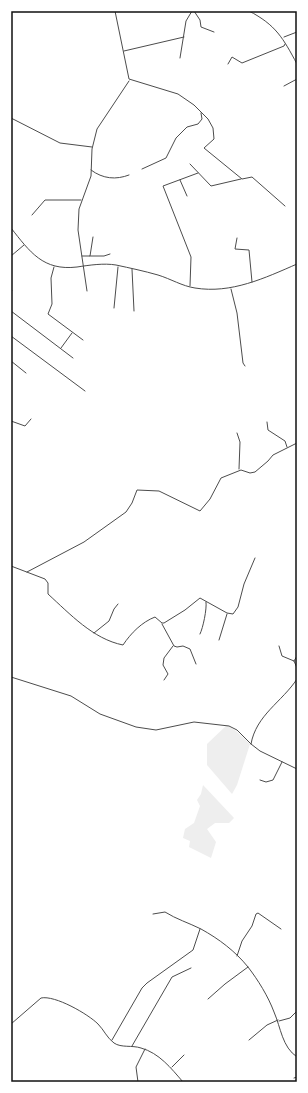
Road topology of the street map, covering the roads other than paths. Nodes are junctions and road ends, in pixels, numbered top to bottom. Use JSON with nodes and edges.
{"nodes":[{"id":1,"x":115,"y":11,"type":"edge"},
{"id":2,"x":193,"y":11,"type":"edge"},
{"id":3,"x":249,"y":11,"type":"edge"},
{"id":4,"x":214,"y":32,"type":"dead end"},
{"id":5,"x":297,"y":32,"type":"edge"},
{"id":6,"x":184,"y":37,"type":"junction"},
{"id":7,"x":283,"y":38,"type":"junction"},
{"id":8,"x":285,"y":43,"type":"junction"},
{"id":9,"x":123,"y":51,"type":"junction"},
{"id":10,"x":180,"y":58,"type":"dead end"},
{"id":11,"x":228,"y":64,"type":"dead end"},
{"id":12,"x":297,"y":64,"type":"edge"},
{"id":13,"x":129,"y":79,"type":"junction"},
{"id":14,"x":297,"y":79,"type":"edge"},
{"id":15,"x":284,"y":86,"type":"dead end"},
{"id":16,"x":201,"y":112,"type":"junction"},
{"id":17,"x":11,"y":118,"type":"edge"},
{"id":18,"x":92,"y":147,"type":"junction"},
{"id":19,"x":190,"y":164,"type":"dead end"},
{"id":20,"x":142,"y":169,"type":"dead end"},
{"id":21,"x":91,"y":170,"type":"junction"},
{"id":22,"x":198,"y":173,"type":"junction"},
{"id":23,"x":129,"y":175,"type":"dead end"},
{"id":24,"x":242,"y":179,"type":"junction"},
{"id":25,"x":180,"y":180,"type":"junction"},
{"id":26,"x":187,"y":196,"type":"dead end"},
{"id":27,"x":82,"y":200,"type":"junction"},
{"id":28,"x":285,"y":206,"type":"dead end"},
{"id":29,"x":32,"y":215,"type":"dead end"},
{"id":30,"x":11,"y":228,"type":"edge"},
{"id":31,"x":93,"y":237,"type":"dead end"},
{"id":32,"x":238,"y":238,"type":"dead end"},
{"id":33,"x":24,"y":245,"type":"junction"},
{"id":34,"x":110,"y":254,"type":"dead end"},
{"id":35,"x":11,"y":256,"type":"edge"},
{"id":36,"x":82,"y":256,"type":"junction"},
{"id":37,"x":90,"y":256,"type":"junction"},
{"id":38,"x":297,"y":264,"type":"edge"},
{"id":39,"x":54,"y":266,"type":"junction"},
{"id":40,"x":83,"y":266,"type":"junction"},
{"id":41,"x":118,"y":266,"type":"junction"},
{"id":42,"x":132,"y":269,"type":"junction"},
{"id":43,"x":252,"y":282,"type":"junction"},
{"id":44,"x":190,"y":287,"type":"junction"},
{"id":45,"x":231,"y":288,"type":"junction"},
{"id":46,"x":87,"y":291,"type":"dead end"},
{"id":47,"x":114,"y":308,"type":"dead end"},
{"id":48,"x":11,"y":311,"type":"edge"},
{"id":49,"x":134,"y":311,"type":"dead end"},
{"id":50,"x":72,"y":332,"type":"junction"},
{"id":51,"x":11,"y":336,"type":"edge"},
{"id":52,"x":83,"y":340,"type":"dead end"},
{"id":53,"x":61,"y":348,"type":"junction"},
{"id":54,"x":73,"y":358,"type":"dead end"},
{"id":55,"x":11,"y":361,"type":"edge"},
{"id":56,"x":245,"y":366,"type":"dead end"},
{"id":57,"x":26,"y":373,"type":"dead end"},
{"id":58,"x":85,"y":391,"type":"dead end"},
{"id":59,"x":31,"y":419,"type":"dead end"},
{"id":60,"x":11,"y":421,"type":"edge"},
{"id":61,"x":267,"y":422,"type":"dead end"},
{"id":62,"x":237,"y":433,"type":"dead end"},
{"id":63,"x":297,"y":443,"type":"edge"},
{"id":64,"x":287,"y":447,"type":"junction"},
{"id":65,"x":239,"y":470,"type":"junction"},
{"id":66,"x":255,"y":558,"type":"dead end"},
{"id":67,"x":11,"y":566,"type":"edge"},
{"id":68,"x":26,"y":572,"type":"junction"},
{"id":69,"x":206,"y":601,"type":"junction"},
{"id":70,"x":118,"y":604,"type":"dead end"},
{"id":71,"x":227,"y":613,"type":"junction"},
{"id":72,"x":162,"y":623,"type":"junction"},
{"id":73,"x":94,"y":634,"type":"junction"},
{"id":74,"x":200,"y":634,"type":"dead end"},
{"id":75,"x":219,"y":640,"type":"dead end"},
{"id":76,"x":174,"y":646,"type":"junction"},
{"id":77,"x":279,"y":646,"type":"dead end"},
{"id":78,"x":297,"y":656,"type":"edge"},
{"id":79,"x":294,"y":661,"type":"junction"},
{"id":80,"x":196,"y":664,"type":"dead end"},
{"id":81,"x":297,"y":668,"type":"edge"},
{"id":82,"x":11,"y":677,"type":"edge"},
{"id":83,"x":297,"y":679,"type":"edge"},
{"id":84,"x":164,"y":680,"type":"dead end"},
{"id":85,"x":251,"y":744,"type":"junction"},
{"id":86,"x":282,"y":762,"type":"junction"},
{"id":87,"x":297,"y":769,"type":"edge"},
{"id":88,"x":260,"y":780,"type":"dead end"},
{"id":89,"x":153,"y":914,"type":"dead end"},
{"id":90,"x":281,"y":928,"type":"dead end"},
{"id":91,"x":200,"y":929,"type":"junction"},
{"id":92,"x":237,"y":956,"type":"junction"},
{"id":93,"x":191,"y":968,"type":"dead end"},
{"id":94,"x":248,"y":968,"type":"junction"},
{"id":95,"x":208,"y":999,"type":"dead end"},
{"id":96,"x":297,"y":1011,"type":"edge"},
{"id":97,"x":278,"y":1021,"type":"junction"},
{"id":98,"x":11,"y":1024,"type":"edge"},
{"id":99,"x":249,"y":1040,"type":"dead end"},
{"id":100,"x":112,"y":1041,"type":"junction"},
{"id":101,"x":132,"y":1046,"type":"junction"},
{"id":102,"x":145,"y":1049,"type":"junction"},
{"id":103,"x":184,"y":1055,"type":"dead end"},
{"id":104,"x":297,"y":1058,"type":"edge"},
{"id":105,"x":171,"y":1068,"type":"junction"},
{"id":106,"x":297,"y":1077,"type":"edge"},
{"id":107,"x":294,"y":1078,"type":"dead end"},
{"id":108,"x":138,"y":1082,"type":"edge"},
{"id":109,"x":183,"y":1082,"type":"edge"}],
"edges":[{"from":1,"to":9,"type":"street"},
{"from":2,"to":4,"type":"street"},
{"from":2,"to":6,"type":"street"},
{"from":3,"to":7,"type":"street"},
{"from":5,"to":7,"type":"street"},
{"from":6,"to":9,"type":"street"},
{"from":6,"to":10,"type":"street"},
{"from":7,"to":8,"type":"street"},
{"from":8,"to":11,"type":"street"},
{"from":8,"to":12,"type":"street"},
{"from":9,"to":13,"type":"street"},
{"from":13,"to":16,"type":"street"},
{"from":13,"to":18,"type":"street"},
{"from":14,"to":15,"type":"street"},
{"from":16,"to":20,"type":"street"},
{"from":16,"to":24,"type":"street"},
{"from":17,"to":18,"type":"street"},
{"from":18,"to":21,"type":"street"},
{"from":19,"to":22,"type":"street"},
{"from":21,"to":23,"type":"street"},
{"from":21,"to":27,"type":"street"},
{"from":22,"to":24,"type":"street"},
{"from":22,"to":25,"type":"street"},
{"from":24,"to":28,"type":"street"},
{"from":25,"to":26,"type":"street"},
{"from":25,"to":44,"type":"street"},
{"from":27,"to":29,"type":"street"},
{"from":27,"to":36,"type":"street"},
{"from":30,"to":33,"type":"street"},
{"from":31,"to":37,"type":"street"},
{"from":32,"to":43,"type":"street"},
{"from":33,"to":35,"type":"street"},
{"from":33,"to":39,"type":"street"},
{"from":34,"to":37,"type":"street"},
{"from":36,"to":37,"type":"street"},
{"from":36,"to":40,"type":"street"},
{"from":38,"to":43,"type":"street"},
{"from":39,"to":40,"type":"street"},
{"from":39,"to":50,"type":"street"},
{"from":40,"to":41,"type":"street"},
{"from":40,"to":46,"type":"street"},
{"from":41,"to":42,"type":"street"},
{"from":41,"to":47,"type":"street"},
{"from":42,"to":44,"type":"street"},
{"from":42,"to":49,"type":"street"},
{"from":43,"to":45,"type":"street"},
{"from":44,"to":45,"type":"street"},
{"from":45,"to":56,"type":"street"},
{"from":48,"to":53,"type":"street"},
{"from":50,"to":52,"type":"street"},
{"from":50,"to":53,"type":"street"},
{"from":51,"to":58,"type":"street"},
{"from":53,"to":54,"type":"street"},
{"from":55,"to":57,"type":"street"},
{"from":59,"to":60,"type":"street"},
{"from":61,"to":64,"type":"street"},
{"from":62,"to":65,"type":"street"},
{"from":63,"to":64,"type":"street"},
{"from":64,"to":65,"type":"street"},
{"from":65,"to":68,"type":"street"},
{"from":66,"to":71,"type":"street"},
{"from":67,"to":68,"type":"street"},
{"from":68,"to":73,"type":"street"},
{"from":69,"to":71,"type":"street"},
{"from":69,"to":72,"type":"street"},
{"from":69,"to":74,"type":"street"},
{"from":70,"to":73,"type":"street"},
{"from":71,"to":75,"type":"street"},
{"from":72,"to":73,"type":"street"},
{"from":72,"to":76,"type":"street"},
{"from":76,"to":80,"type":"street"},
{"from":76,"to":84,"type":"street"},
{"from":77,"to":79,"type":"street"},
{"from":78,"to":79,"type":"street"},
{"from":79,"to":81,"type":"street"},
{"from":82,"to":85,"type":"street"},
{"from":83,"to":85,"type":"street"},
{"from":85,"to":86,"type":"street"},
{"from":86,"to":87,"type":"street"},
{"from":86,"to":88,"type":"street"},
{"from":89,"to":91,"type":"street"},
{"from":90,"to":92,"type":"street"},
{"from":91,"to":92,"type":"street"},
{"from":91,"to":100,"type":"street"},
{"from":92,"to":94,"type":"street"},
{"from":93,"to":101,"type":"street"},
{"from":94,"to":95,"type":"street"},
{"from":94,"to":97,"type":"street"},
{"from":96,"to":97,"type":"street"},
{"from":97,"to":99,"type":"street"},
{"from":97,"to":104,"type":"street"},
{"from":98,"to":100,"type":"street"},
{"from":100,"to":101,"type":"street"},
{"from":101,"to":102,"type":"street"},
{"from":102,"to":105,"type":"street"},
{"from":102,"to":108,"type":"street"},
{"from":103,"to":105,"type":"street"},
{"from":105,"to":109,"type":"street"},
{"from":106,"to":107,"type":"street"}]}
